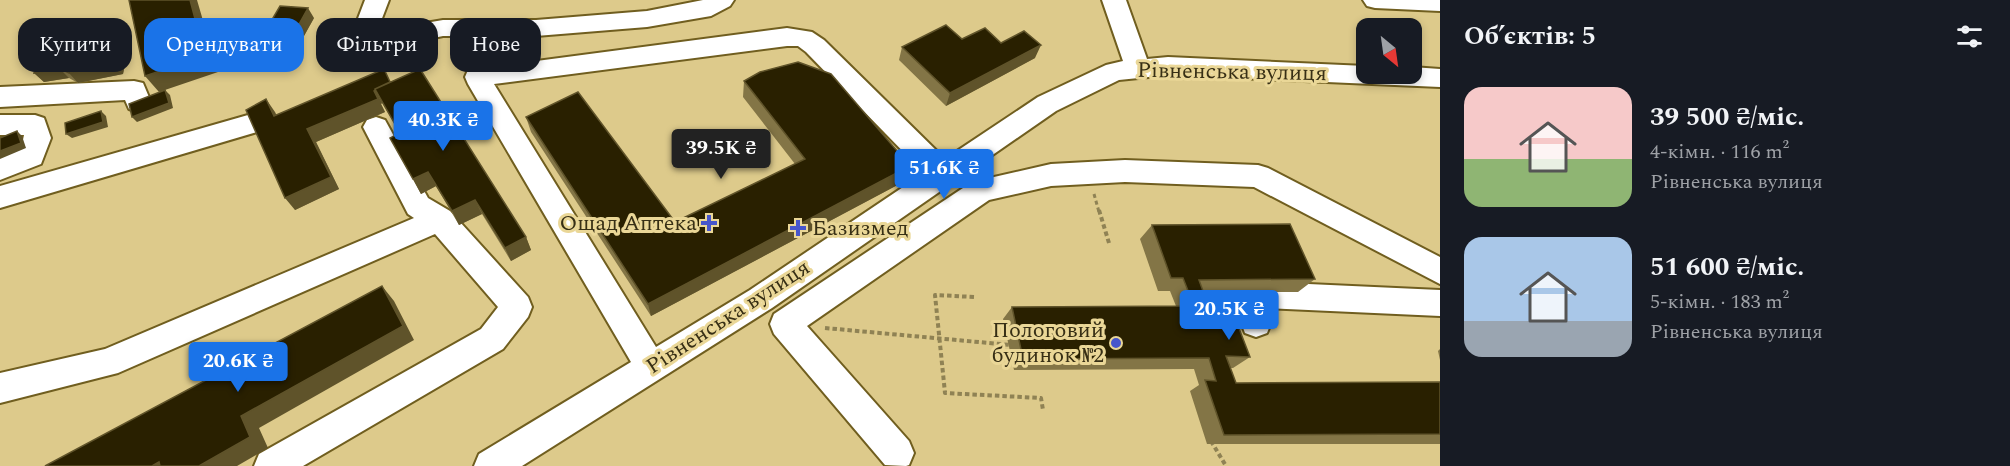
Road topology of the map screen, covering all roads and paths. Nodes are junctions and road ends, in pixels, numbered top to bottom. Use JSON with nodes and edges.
{"nodes":[{"id":1,"x":377,"y":0,"type":"edge"},
{"id":2,"x":722,"y":0,"type":"edge"},
{"id":3,"x":1114,"y":0,"type":"edge"},
{"id":4,"x":1375,"y":0,"type":"edge"},
{"id":5,"x":1440,"y":3,"type":"edge"},
{"id":6,"x":1138,"y":68,"type":"junction"},
{"id":7,"x":1440,"y":78,"type":"edge"},
{"id":8,"x":0,"y":97,"type":"edge"},
{"id":9,"x":138,"y":102,"type":"edge"},
{"id":10,"x":0,"y":124,"type":"edge"},
{"id":11,"x":248,"y":125,"type":"edge"},
{"id":12,"x":376,"y":127,"type":"dead end"},
{"id":13,"x":0,"y":169,"type":"edge"},
{"id":14,"x":1088,"y":173,"type":"junction"},
{"id":15,"x":942,"y":174,"type":"junction"},
{"id":16,"x":0,"y":197,"type":"edge"},
{"id":17,"x":440,"y":219,"type":"junction"},
{"id":18,"x":1109,"y":243,"type":"dead end"},
{"id":19,"x":1440,"y":271,"type":"edge"},
{"id":20,"x":974,"y":297,"type":"dead end"},
{"id":21,"x":761,"y":299,"type":"junction"},
{"id":22,"x":1440,"y":303,"type":"edge"},
{"id":23,"x":1256,"y":323,"type":"dead end"},
{"id":24,"x":785,"y":324,"type":"junction"},
{"id":25,"x":941,"y":339,"type":"junction"},
{"id":26,"x":1018,"y":345,"type":"edge"},
{"id":27,"x":651,"y":367,"type":"junction"},
{"id":28,"x":0,"y":388,"type":"edge"},
{"id":29,"x":1042,"y":410,"type":"dead end"},
{"id":30,"x":1209,"y":438,"type":"dead end"},
{"id":31,"x":897,"y":453,"type":"dead end"},
{"id":32,"x":271,"y":466,"type":"edge"},
{"id":33,"x":491,"y":466,"type":"edge"},
{"id":34,"x":1226,"y":466,"type":"edge"}],
"edges":[{"from":1,"to":2,"type":"street"},
{"from":3,"to":6,"type":"street"},
{"from":4,"to":5,"type":"street"},
{"from":6,"to":7,"type":"street","name":"Рівненська вулиця"},
{"from":6,"to":15,"type":"street","name":"Рівненська вулиця"},
{"from":8,"to":9,"type":"street"},
{"from":10,"to":13,"type":"street"},
{"from":11,"to":16,"type":"street"},
{"from":12,"to":17,"type":"street"},
{"from":14,"to":18,"type":"path"},
{"from":14,"to":19,"type":"street"},
{"from":14,"to":24,"type":"street"},
{"from":15,"to":21,"type":"street","name":"Рівненська вулиця"},
{"from":15,"to":27,"type":"street"},
{"from":17,"to":28,"type":"street"},
{"from":17,"to":32,"type":"street"},
{"from":20,"to":25,"type":"path"},
{"from":21,"to":24,"type":"street"},
{"from":21,"to":27,"type":"street","name":"Рівненська вулиця"},
{"from":22,"to":23,"type":"street"},
{"from":24,"to":25,"type":"path"},
{"from":24,"to":31,"type":"street"},
{"from":25,"to":26,"type":"path"},
{"from":25,"to":29,"type":"path"},
{"from":27,"to":33,"type":"street","name":"Рівненська вулиця"},
{"from":30,"to":34,"type":"path"}]}
